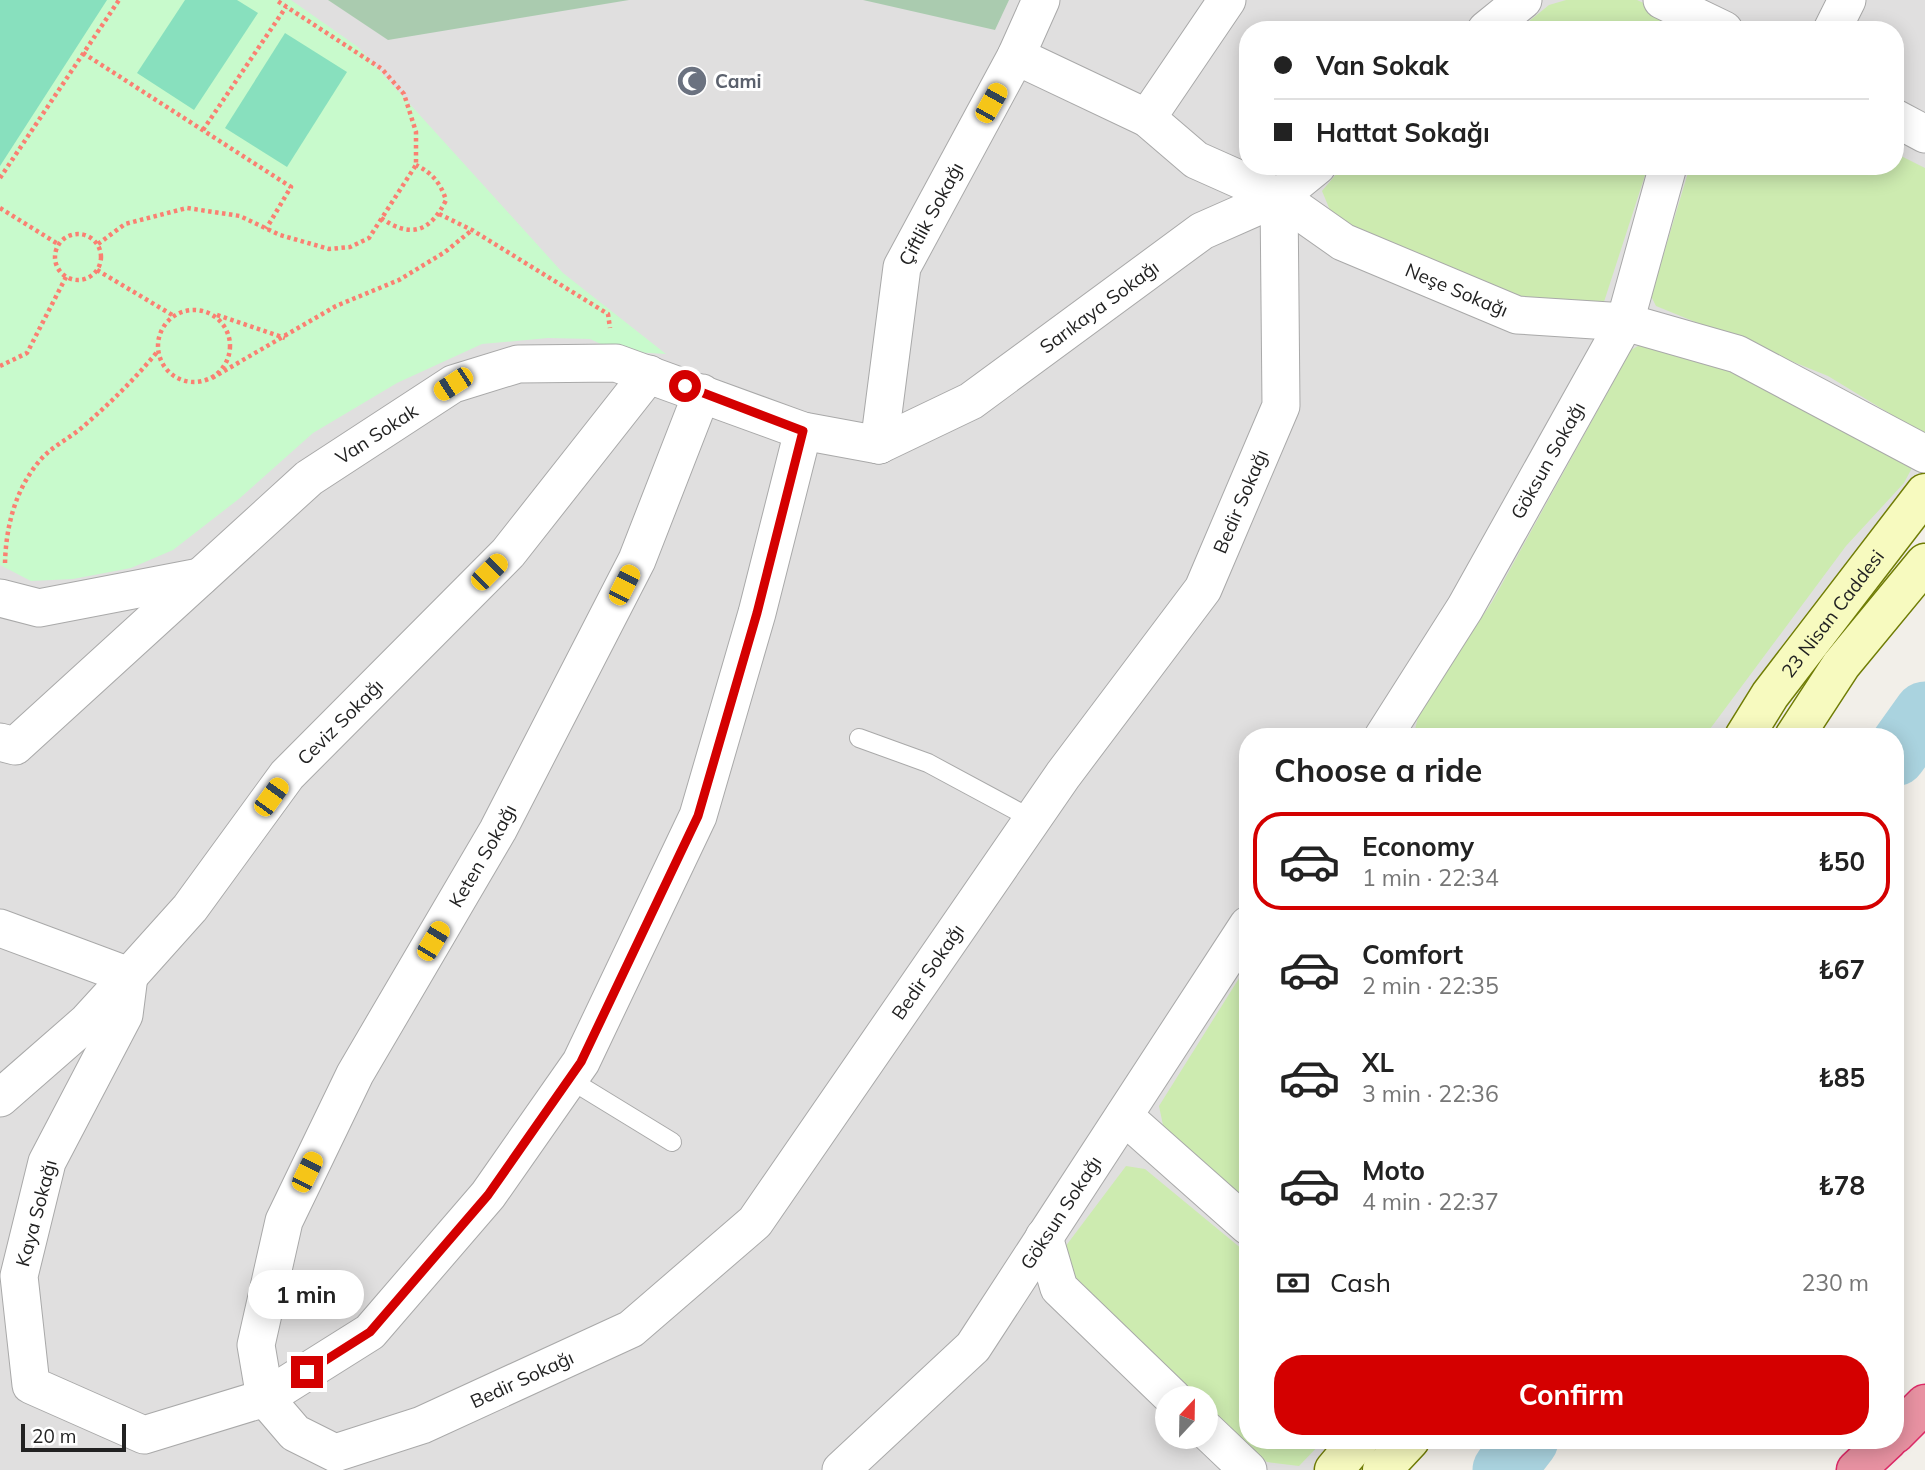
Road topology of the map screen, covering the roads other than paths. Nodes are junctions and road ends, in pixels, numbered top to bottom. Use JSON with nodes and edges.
{"nodes":[{"id":1,"x":1041,"y":0,"type":"edge"},
{"id":2,"x":1227,"y":0,"type":"edge"},
{"id":3,"x":1523,"y":0,"type":"edge"},
{"id":4,"x":1662,"y":0,"type":"edge"},
{"id":5,"x":1847,"y":0,"type":"edge"},
{"id":6,"x":1497,"y":21,"type":"edge"},
{"id":7,"x":1702,"y":21,"type":"edge"},
{"id":8,"x":1836,"y":21,"type":"edge"},
{"id":9,"x":1016,"y":56,"type":"junction"},
{"id":10,"x":1147,"y":118,"type":"junction"},
{"id":11,"x":1904,"y":123,"type":"edge"},
{"id":12,"x":1925,"y":134,"type":"edge"},
{"id":13,"x":1306,"y":175,"type":"edge"},
{"id":14,"x":1666,"y":175,"type":"edge"},
{"id":15,"x":1279,"y":197,"type":"junction"},
{"id":16,"x":1625,"y":322,"type":"junction"},
{"id":17,"x":633,"y":369,"type":"junction"},
{"id":18,"x":702,"y":393,"type":"junction"},
{"id":19,"x":803,"y":431,"type":"junction"},
{"id":20,"x":879,"y":445,"type":"junction"},
{"id":21,"x":1925,"y":454,"type":"edge"},
{"id":22,"x":1925,"y":493,"type":"edge"},
{"id":23,"x":1925,"y":563,"type":"edge"},
{"id":24,"x":200,"y":577,"type":"junction"},
{"id":25,"x":2,"y":598,"type":"edge"},
{"id":26,"x":1389,"y":728,"type":"edge"},
{"id":27,"x":1750,"y":728,"type":"edge"},
{"id":28,"x":1800,"y":728,"type":"edge"},
{"id":29,"x":859,"y":738,"type":"dead end"},
{"id":30,"x":0,"y":742,"type":"edge"},
{"id":31,"x":1032,"y":819,"type":"junction"},
{"id":32,"x":0,"y":928,"type":"edge"},
{"id":33,"x":1239,"y":939,"type":"edge"},
{"id":34,"x":129,"y":976,"type":"junction"},
{"id":35,"x":569,"y":1079,"type":"junction"},
{"id":36,"x":0,"y":1098,"type":"edge"},
{"id":37,"x":1124,"y":1116,"type":"junction"},
{"id":38,"x":672,"y":1142,"type":"dead end"},
{"id":39,"x":1239,"y":1218,"type":"edge"},
{"id":40,"x":1044,"y":1237,"type":"junction"},
{"id":41,"x":1161,"y":1386,"type":"edge"},
{"id":42,"x":265,"y":1398,"type":"junction"},
{"id":43,"x":1925,"y":1404,"type":"edge"},
{"id":44,"x":1904,"y":1425,"type":"edge"},
{"id":45,"x":1218,"y":1441,"type":"edge"},
{"id":46,"x":1352,"y":1449,"type":"edge"},
{"id":47,"x":1402,"y":1449,"type":"edge"},
{"id":48,"x":1878,"y":1449,"type":"edge"},
{"id":49,"x":841,"y":1470,"type":"edge"},
{"id":50,"x":1248,"y":1470,"type":"edge"},
{"id":51,"x":1334,"y":1470,"type":"edge"},
{"id":52,"x":1382,"y":1470,"type":"edge"},
{"id":53,"x":1856,"y":1470,"type":"edge"}],
"edges":[{"from":1,"to":9,"type":"street","name":"Çiftlik Sokağı"},
{"from":2,"to":10,"type":"street"},
{"from":3,"to":6,"type":"street"},
{"from":4,"to":7,"type":"street"},
{"from":5,"to":8,"type":"street"},
{"from":9,"to":10,"type":"street","name":"Neşe Sokağı"},
{"from":9,"to":20,"type":"street","name":"Çiftlik Sokağı"},
{"from":10,"to":15,"type":"street","name":"Neşe Sokağı"},
{"from":11,"to":12,"type":"street"},
{"from":13,"to":15,"type":"street","name":"Sarıkaya Sokağı"},
{"from":14,"to":16,"type":"street","name":"Göksun Sokağı"},
{"from":15,"to":16,"type":"street","name":"Neşe Sokağı"},
{"from":15,"to":20,"type":"street","name":"Sarıkaya Sokağı"},
{"from":15,"to":31,"type":"street","name":"Bedir Sokağı"},
{"from":16,"to":21,"type":"street","name":"Neşe Sokağı"},
{"from":16,"to":26,"type":"street","name":"Göksun Sokağı"},
{"from":17,"to":18,"type":"street","name":"Van Sokak"},
{"from":17,"to":24,"type":"street","name":"Van Sokak"},
{"from":17,"to":34,"type":"street","name":"Ceviz Sokağı"},
{"from":18,"to":19,"type":"street","name":"Van Sokak"},
{"from":18,"to":42,"type":"street","name":"Keten Sokağı"},
{"from":19,"to":20,"type":"street","name":"Van Sokak"},
{"from":19,"to":35,"type":"street"},
{"from":22,"to":27,"type":"street","name":"23 Nisan Caddesi"},
{"from":23,"to":28,"type":"street","name":"23 Nisan Caddesi"},
{"from":24,"to":25,"type":"street"},
{"from":24,"to":30,"type":"street","name":"Van Sokak"},
{"from":29,"to":31,"type":"lane"},
{"from":31,"to":42,"type":"street","name":"Bedir Sokağı"},
{"from":32,"to":34,"type":"street"},
{"from":33,"to":37,"type":"street","name":"Göksun Sokağı"},
{"from":34,"to":36,"type":"street","name":"Ceviz Sokağı"},
{"from":34,"to":42,"type":"street","name":"Kaya Sokağı"},
{"from":35,"to":38,"type":"lane"},
{"from":35,"to":42,"type":"street"},
{"from":37,"to":39,"type":"street"},
{"from":37,"to":40,"type":"street","name":"Göksun Sokağı"},
{"from":40,"to":41,"type":"street"},
{"from":40,"to":49,"type":"street","name":"Göksun Sokağı"},
{"from":43,"to":44,"type":"highway"},
{"from":45,"to":50,"type":"street"},
{"from":46,"to":51,"type":"street"},
{"from":47,"to":52,"type":"street"},
{"from":48,"to":53,"type":"highway"}]}
